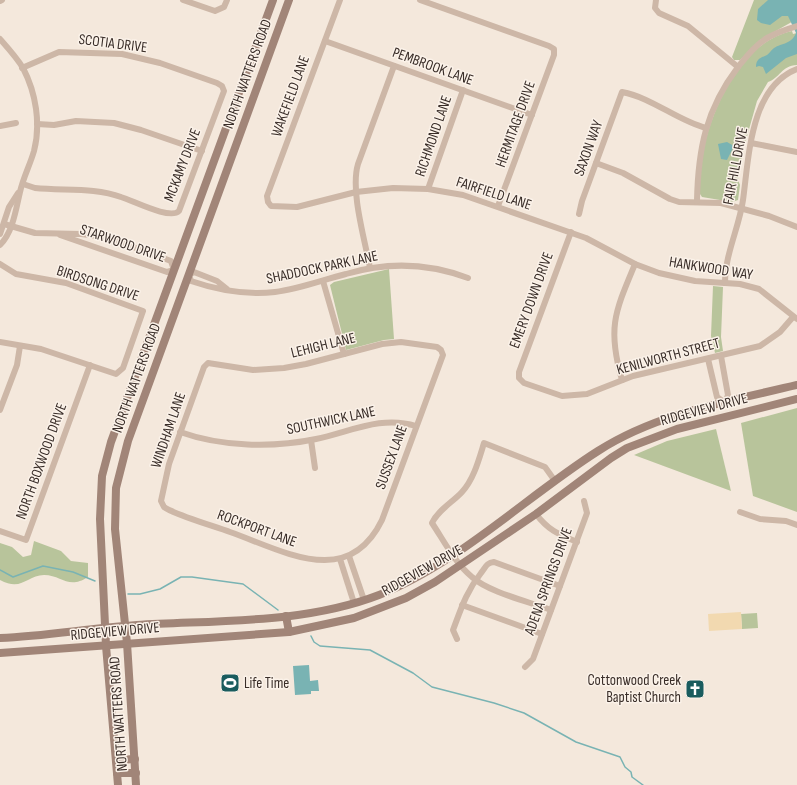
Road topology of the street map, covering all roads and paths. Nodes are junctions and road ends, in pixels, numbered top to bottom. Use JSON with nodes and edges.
{"nodes":[{"id":1,"x":184,"y":0,"type":"edge"},
{"id":2,"x":227,"y":0,"type":"edge"},
{"id":3,"x":273,"y":0,"type":"edge"},
{"id":4,"x":289,"y":0,"type":"edge"},
{"id":5,"x":340,"y":0,"type":"edge"},
{"id":6,"x":420,"y":0,"type":"edge"},
{"id":7,"x":656,"y":0,"type":"edge"},
{"id":8,"x":797,"y":26,"type":"edge"},
{"id":9,"x":0,"y":39,"type":"edge"},
{"id":10,"x":325,"y":41,"type":"junction"},
{"id":11,"x":394,"y":66,"type":"junction"},
{"id":12,"x":738,"y":67,"type":"junction"},
{"id":13,"x":22,"y":68,"type":"junction"},
{"id":14,"x":797,"y":68,"type":"edge"},
{"id":15,"x":223,"y":88,"type":"joint"},
{"id":16,"x":463,"y":90,"type":"junction"},
{"id":17,"x":532,"y":115,"type":"junction"},
{"id":18,"x":16,"y":123,"type":"dead end"},
{"id":19,"x":37,"y":124,"type":"junction"},
{"id":20,"x":0,"y":126,"type":"edge"},
{"id":21,"x":706,"y":128,"type":"junction"},
{"id":22,"x":751,"y":143,"type":"junction"},
{"id":23,"x":202,"y":151,"type":"junction"},
{"id":24,"x":797,"y":152,"type":"edge"},
{"id":25,"x":596,"y":163,"type":"junction"},
{"id":26,"x":22,"y":187,"type":"junction"},
{"id":27,"x":428,"y":189,"type":"junction"},
{"id":28,"x":356,"y":192,"type":"junction"},
{"id":29,"x":697,"y":201,"type":"junction"},
{"id":30,"x":268,"y":202,"type":"joint"},
{"id":31,"x":498,"y":206,"type":"junction"},
{"id":32,"x":741,"y":208,"type":"junction"},
{"id":33,"x":579,"y":214,"type":"dead end"},
{"id":34,"x":4,"y":224,"type":"junction"},
{"id":35,"x":10,"y":226,"type":"junction"},
{"id":36,"x":797,"y":227,"type":"edge"},
{"id":37,"x":571,"y":232,"type":"junction"},
{"id":38,"x":0,"y":234,"type":"edge"},
{"id":39,"x":60,"y":235,"type":"junction"},
{"id":40,"x":0,"y":246,"type":"edge"},
{"id":41,"x":0,"y":264,"type":"edge"},
{"id":42,"x":635,"y":264,"type":"junction"},
{"id":43,"x":370,"y":268,"type":"junction"},
{"id":44,"x":174,"y":270,"type":"junction"},
{"id":45,"x":189,"y":275,"type":"junction"},
{"id":46,"x":468,"y":278,"type":"dead end"},
{"id":47,"x":323,"y":281,"type":"junction"},
{"id":48,"x":725,"y":283,"type":"junction"},
{"id":49,"x":795,"y":318,"type":"edge"},
{"id":50,"x":0,"y":342,"type":"edge"},
{"id":51,"x":20,"y":346,"type":"junction"},
{"id":52,"x":442,"y":352,"type":"joint"},
{"id":53,"x":344,"y":354,"type":"junction"},
{"id":54,"x":721,"y":356,"type":"junction"},
{"id":55,"x":708,"y":359,"type":"junction"},
{"id":56,"x":208,"y":363,"type":"joint"},
{"id":57,"x":90,"y":365,"type":"junction"},
{"id":58,"x":519,"y":378,"type":"joint"},
{"id":59,"x":622,"y":380,"type":"junction"},
{"id":60,"x":797,"y":385,"type":"edge"},
{"id":61,"x":797,"y":400,"type":"edge"},
{"id":62,"x":725,"y":403,"type":"junction"},
{"id":63,"x":0,"y":410,"type":"edge"},
{"id":64,"x":728,"y":415,"type":"junction"},
{"id":65,"x":416,"y":426,"type":"junction"},
{"id":66,"x":180,"y":432,"type":"junction"},
{"id":67,"x":311,"y":440,"type":"junction"},
{"id":68,"x":315,"y":468,"type":"dead end"},
{"id":69,"x":555,"y":481,"type":"junction"},
{"id":70,"x":584,"y":501,"type":"dead end"},
{"id":71,"x":163,"y":506,"type":"joint"},
{"id":72,"x":740,"y":512,"type":"dead end"},
{"id":73,"x":536,"y":514,"type":"junction"},
{"id":74,"x":797,"y":525,"type":"edge"},
{"id":75,"x":0,"y":531,"type":"edge"},
{"id":76,"x":576,"y":542,"type":"junction"},
{"id":77,"x":453,"y":555,"type":"junction"},
{"id":78,"x":344,"y":558,"type":"junction"},
{"id":79,"x":461,"y":566,"type":"junction"},
{"id":80,"x":475,"y":580,"type":"junction"},
{"id":81,"x":560,"y":586,"type":"junction"},
{"id":82,"x":364,"y":600,"type":"junction"},
{"id":83,"x":354,"y":603,"type":"junction"},
{"id":84,"x":462,"y":605,"type":"junction"},
{"id":85,"x":551,"y":610,"type":"junction"},
{"id":86,"x":286,"y":616,"type":"junction"},
{"id":87,"x":354,"y":618,"type":"junction"},
{"id":88,"x":125,"y":626,"type":"junction"},
{"id":89,"x":106,"y":629,"type":"junction"},
{"id":90,"x":289,"y":632,"type":"junction"},
{"id":91,"x":542,"y":634,"type":"junction"},
{"id":92,"x":0,"y":638,"type":"edge"},
{"id":93,"x":457,"y":639,"type":"dead end"},
{"id":94,"x":127,"y":643,"type":"junction"},
{"id":95,"x":106,"y":646,"type":"junction"},
{"id":96,"x":0,"y":653,"type":"edge"},
{"id":97,"x":524,"y":668,"type":"dead end"},
{"id":98,"x":135,"y":759,"type":"junction"},
{"id":99,"x":116,"y":760,"type":"junction"},
{"id":100,"x":117,"y":773,"type":"junction"},
{"id":101,"x":136,"y":773,"type":"junction"},
{"id":102,"x":118,"y":785,"type":"edge"},
{"id":103,"x":136,"y":785,"type":"edge"}],
"edges":[{"from":1,"to":2,"type":"street"},
{"from":3,"to":44,"type":"main road","name":"NORTH WATTERS ROAD"},
{"from":4,"to":45,"type":"main road","name":"NORTH WATTERS ROAD"},
{"from":5,"to":10,"type":"street","name":"WAKEFIELD LANE"},
{"from":6,"to":17,"type":"street","name":"HERMITAGE DRIVE"},
{"from":7,"to":12,"type":"street"},
{"from":8,"to":12,"type":"street"},
{"from":9,"to":13,"type":"street"},
{"from":10,"to":11,"type":"street","name":"PEMBROOK LANE"},
{"from":10,"to":30,"type":"street","name":"WAKEFIELD LANE"},
{"from":11,"to":16,"type":"street","name":"PEMBROOK LANE"},
{"from":11,"to":28,"type":"street"},
{"from":12,"to":21,"type":"street"},
{"from":13,"to":15,"type":"street","name":"SCOTIA DRIVE"},
{"from":13,"to":19,"type":"street"},
{"from":14,"to":22,"type":"street","name":"FAIR HILL DRIVE"},
{"from":15,"to":23,"type":"street","name":"MCKAMY DRIVE"},
{"from":16,"to":17,"type":"street","name":"PEMBROOK LANE"},
{"from":16,"to":27,"type":"street","name":"RICHMOND LANE"},
{"from":17,"to":31,"type":"street","name":"HERMITAGE DRIVE"},
{"from":18,"to":20,"type":"street"},
{"from":19,"to":23,"type":"street"},
{"from":19,"to":26,"type":"street"},
{"from":21,"to":25,"type":"street","name":"SAXON WAY"},
{"from":21,"to":29,"type":"street"},
{"from":22,"to":24,"type":"street"},
{"from":22,"to":32,"type":"street","name":"FAIR HILL DRIVE"},
{"from":23,"to":26,"type":"street","name":"MCKAMY DRIVE"},
{"from":25,"to":29,"type":"street"},
{"from":25,"to":33,"type":"street","name":"SAXON WAY"},
{"from":26,"to":34,"type":"street"},
{"from":26,"to":35,"type":"street"},
{"from":27,"to":28,"type":"street","name":"FAIRFIELD LANE"},
{"from":27,"to":31,"type":"street","name":"FAIRFIELD LANE"},
{"from":28,"to":30,"type":"street","name":"FAIRFIELD LANE"},
{"from":28,"to":43,"type":"street"},
{"from":29,"to":32,"type":"street"},
{"from":31,"to":37,"type":"street","name":"FAIRFIELD LANE"},
{"from":32,"to":36,"type":"street"},
{"from":32,"to":48,"type":"street","name":"FAIR HILL DRIVE"},
{"from":34,"to":35,"type":"street","name":"STARWOOD DRIVE"},
{"from":34,"to":38,"type":"street"},
{"from":35,"to":39,"type":"street","name":"STARWOOD DRIVE"},
{"from":35,"to":40,"type":"street"},
{"from":37,"to":42,"type":"street","name":"HANKWOOD WAY"},
{"from":37,"to":58,"type":"street","name":"EMERY DOWN DRIVE"},
{"from":39,"to":44,"type":"street","name":"STARWOOD DRIVE"},
{"from":39,"to":44,"type":"street","name":"STARWOOD DRIVE"},
{"from":41,"to":57,"type":"street","name":"BIRDSONG DRIVE"},
{"from":42,"to":48,"type":"street","name":"HANKWOOD WAY"},
{"from":42,"to":59,"type":"street"},
{"from":43,"to":46,"type":"street","name":"SHADDOCK PARK LANE"},
{"from":43,"to":47,"type":"street","name":"SHADDOCK PARK LANE"},
{"from":44,"to":45,"type":"main road"},
{"from":44,"to":89,"type":"main road","name":"NORTH WATTERS ROAD"},
{"from":45,"to":47,"type":"street","name":"SHADDOCK PARK LANE"},
{"from":45,"to":88,"type":"main road","name":"NORTH WATTERS ROAD"},
{"from":47,"to":53,"type":"street"},
{"from":48,"to":49,"type":"street","name":"HANKWOOD WAY"},
{"from":49,"to":54,"type":"street","name":"KENILWORTH STREET"},
{"from":50,"to":51,"type":"street"},
{"from":51,"to":57,"type":"street"},
{"from":51,"to":63,"type":"street"},
{"from":52,"to":53,"type":"street","name":"LEHIGH LANE"},
{"from":52,"to":65,"type":"street","name":"SUSSEX LANE"},
{"from":53,"to":56,"type":"street","name":"LEHIGH LANE"},
{"from":54,"to":55,"type":"street","name":"KENILWORTH STREET"},
{"from":54,"to":62,"type":"street"},
{"from":55,"to":59,"type":"street","name":"KENILWORTH STREET"},
{"from":55,"to":62,"type":"street"},
{"from":56,"to":66,"type":"street","name":"WINDHAM LANE"},
{"from":57,"to":75,"type":"street","name":"NORTH BOXWOOD DRIVE"},
{"from":58,"to":59,"type":"street","name":"KENILWORTH STREET"},
{"from":60,"to":62,"type":"main road","name":"RIDGEVIEW DRIVE"},
{"from":61,"to":64,"type":"main road","name":"RIDGEVIEW DRIVE"},
{"from":62,"to":64,"type":"main road"},
{"from":62,"to":69,"type":"main road","name":"RIDGEVIEW DRIVE"},
{"from":64,"to":73,"type":"main road","name":"RIDGEVIEW DRIVE"},
{"from":65,"to":67,"type":"street","name":"SOUTHWICK LANE"},
{"from":65,"to":78,"type":"street","name":"SUSSEX LANE"},
{"from":66,"to":67,"type":"street","name":"SOUTHWICK LANE"},
{"from":66,"to":71,"type":"street","name":"WINDHAM LANE"},
{"from":67,"to":68,"type":"street"},
{"from":69,"to":77,"type":"main road","name":"RIDGEVIEW DRIVE"},
{"from":69,"to":77,"type":"street"},
{"from":70,"to":76,"type":"street","name":"ADENA SPRINGS DRIVE"},
{"from":71,"to":78,"type":"street","name":"ROCKPORT LANE"},
{"from":72,"to":74,"type":"street"},
{"from":73,"to":76,"type":"street"},
{"from":73,"to":79,"type":"main road","name":"RIDGEVIEW DRIVE"},
{"from":76,"to":81,"type":"street","name":"ADENA SPRINGS DRIVE"},
{"from":77,"to":79,"type":"street"},
{"from":77,"to":82,"type":"main road","name":"RIDGEVIEW DRIVE"},
{"from":78,"to":82,"type":"street"},
{"from":78,"to":83,"type":"street"},
{"from":79,"to":80,"type":"street"},
{"from":79,"to":87,"type":"main road","name":"RIDGEVIEW DRIVE"},
{"from":80,"to":81,"type":"street"},
{"from":80,"to":84,"type":"street"},
{"from":80,"to":85,"type":"street"},
{"from":81,"to":85,"type":"street","name":"ADENA SPRINGS DRIVE"},
{"from":82,"to":83,"type":"main road","name":"RIDGEVIEW DRIVE"},
{"from":82,"to":87,"type":"main road"},
{"from":83,"to":86,"type":"main road","name":"RIDGEVIEW DRIVE"},
{"from":84,"to":91,"type":"street"},
{"from":84,"to":93,"type":"street"},
{"from":85,"to":91,"type":"street","name":"ADENA SPRINGS DRIVE"},
{"from":86,"to":88,"type":"main road","name":"RIDGEVIEW DRIVE"},
{"from":86,"to":90,"type":"main road"},
{"from":87,"to":90,"type":"main road","name":"RIDGEVIEW DRIVE"},
{"from":88,"to":89,"type":"main road","name":"RIDGEVIEW DRIVE"},
{"from":88,"to":94,"type":"main road","name":"NORTH WATTERS ROAD"},
{"from":89,"to":92,"type":"main road","name":"RIDGEVIEW DRIVE"},
{"from":89,"to":95,"type":"main road","name":"NORTH WATTERS ROAD"},
{"from":90,"to":94,"type":"main road","name":"RIDGEVIEW DRIVE"},
{"from":91,"to":97,"type":"street","name":"ADENA SPRINGS DRIVE"},
{"from":94,"to":95,"type":"main road","name":"RIDGEVIEW DRIVE"},
{"from":94,"to":98,"type":"main road","name":"NORTH WATTERS ROAD"},
{"from":95,"to":96,"type":"main road","name":"RIDGEVIEW DRIVE"},
{"from":95,"to":99,"type":"main road","name":"NORTH WATTERS ROAD"},
{"from":98,"to":99,"type":"main road"},
{"from":98,"to":101,"type":"main road","name":"NORTH WATTERS ROAD"},
{"from":99,"to":100,"type":"main road","name":"NORTH WATTERS ROAD"},
{"from":100,"to":101,"type":"main road"},
{"from":100,"to":102,"type":"main road","name":"NORTH WATTERS ROAD"},
{"from":101,"to":103,"type":"main road","name":"NORTH WATTERS ROAD"}]}
